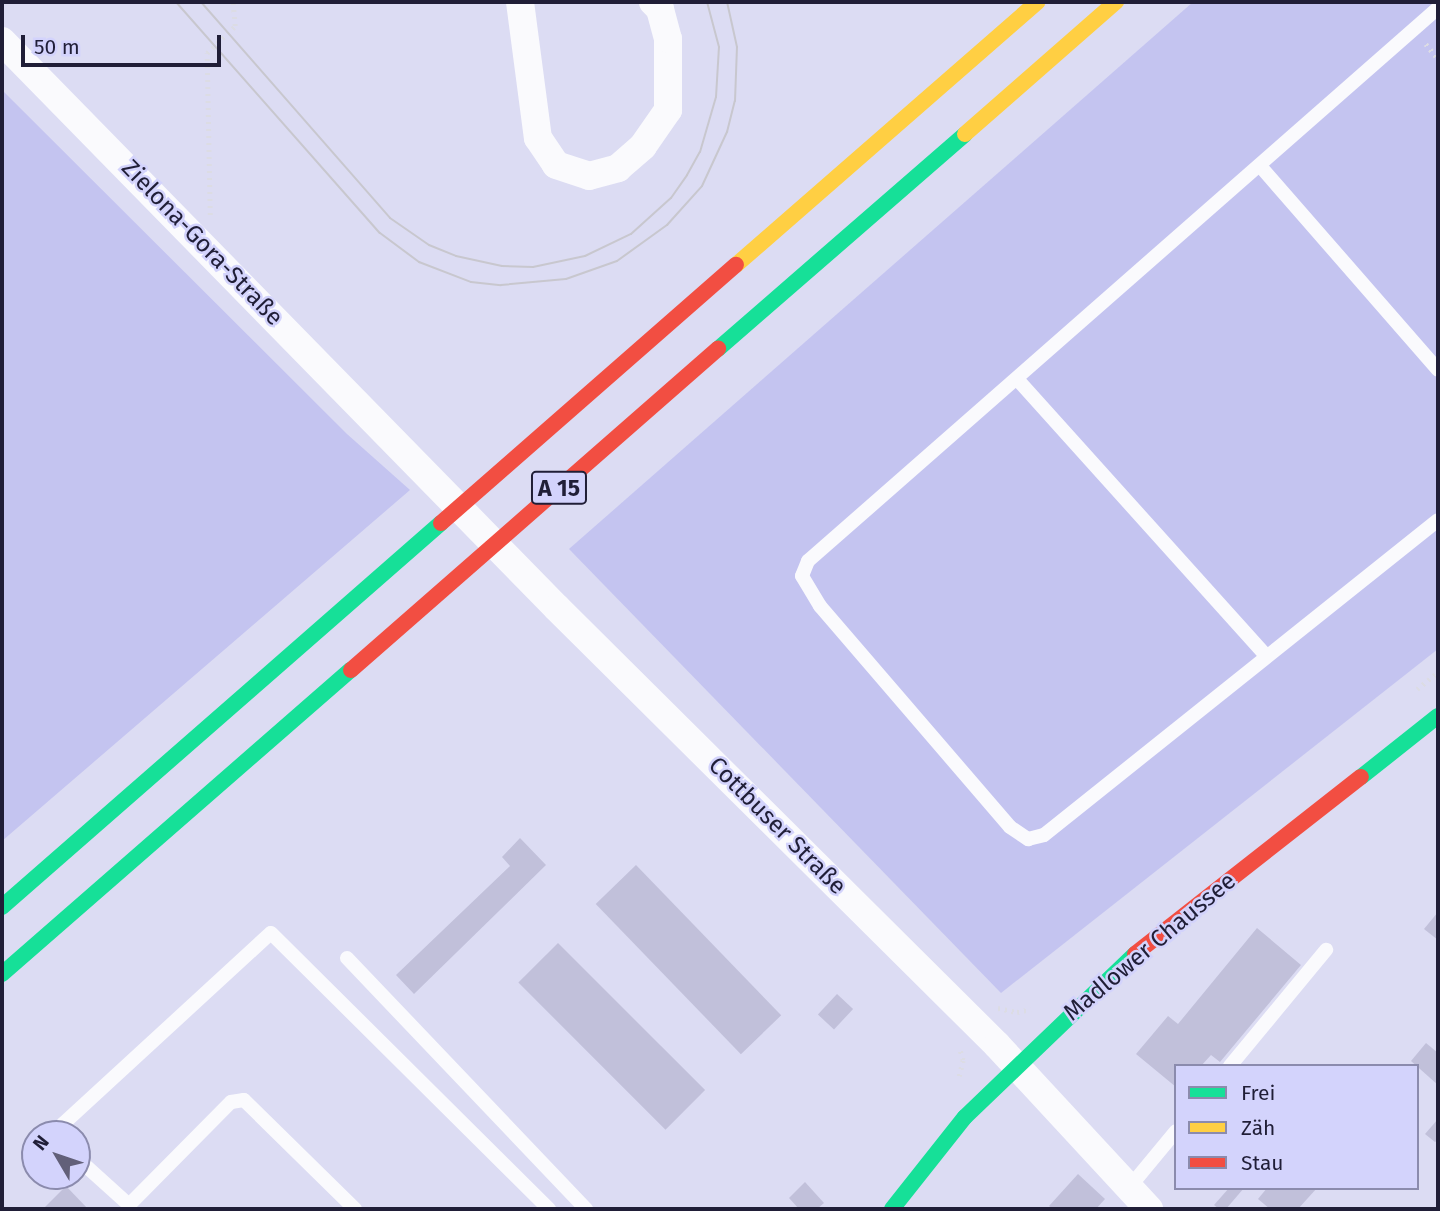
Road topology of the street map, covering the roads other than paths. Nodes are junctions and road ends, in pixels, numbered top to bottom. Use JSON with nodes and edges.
{"nodes":[{"id":1,"x":520,"y":2,"type":"edge"},
{"id":2,"x":653,"y":2,"type":"edge"},
{"id":3,"x":1037,"y":2,"type":"edge"},
{"id":4,"x":1116,"y":2,"type":"edge"},
{"id":5,"x":1438,"y":8,"type":"edge"},
{"id":6,"x":2,"y":41,"type":"edge"},
{"id":7,"x":1261,"y":167,"type":"junction"},
{"id":8,"x":1438,"y":370,"type":"edge"},
{"id":9,"x":1017,"y":379,"type":"junction"},
{"id":10,"x":401,"y":447,"type":"joint"},
{"id":11,"x":1438,"y":520,"type":"edge"},
{"id":12,"x":1266,"y":656,"type":"junction"},
{"id":13,"x":1438,"y":716,"type":"edge"},
{"id":14,"x":2,"y":907,"type":"edge"},
{"id":15,"x":1326,"y":950,"type":"dead end"},
{"id":16,"x":347,"y":958,"type":"dead end"},
{"id":17,"x":2,"y":974,"type":"edge"},
{"id":18,"x":1232,"y":1064,"type":"edge"},
{"id":19,"x":1016,"y":1066,"type":"junction"},
{"id":20,"x":67,"y":1120,"type":"edge"},
{"id":21,"x":1174,"y":1133,"type":"edge"},
{"id":22,"x":91,"y":1171,"type":"edge"},
{"id":23,"x":1128,"y":1189,"type":"junction"},
{"id":24,"x":355,"y":1209,"type":"edge"},
{"id":25,"x":549,"y":1209,"type":"edge"},
{"id":26,"x":586,"y":1209,"type":"edge"},
{"id":27,"x":892,"y":1209,"type":"edge"},
{"id":28,"x":1149,"y":1209,"type":"edge"}],
"edges":[{"from":1,"to":2,"type":"street"},
{"from":3,"to":14,"type":"main road","number":"A 15"},
{"from":4,"to":17,"type":"main road","number":"A 15"},
{"from":5,"to":7,"type":"lane"},
{"from":6,"to":10,"type":"street","name":"Zielona-Gora-Straße"},
{"from":7,"to":8,"type":"lane"},
{"from":7,"to":9,"type":"lane"},
{"from":9,"to":12,"type":"lane"},
{"from":9,"to":12,"type":"lane"},
{"from":10,"to":19,"type":"street","name":"Cottbuser Straße"},
{"from":11,"to":12,"type":"lane"},
{"from":13,"to":19,"type":"main road","name":"Madlower Chaussee"},
{"from":15,"to":18,"type":"lane"},
{"from":16,"to":26,"type":"lane"},
{"from":19,"to":23,"type":"street","name":"Cottbuser Straße"},
{"from":19,"to":27,"type":"main road","name":"Madlower Chaussee"},
{"from":20,"to":25,"type":"lane"},
{"from":21,"to":23,"type":"lane"},
{"from":22,"to":24,"type":"lane"},
{"from":23,"to":28,"type":"street","name":"Cottbuser Straße"}]}
